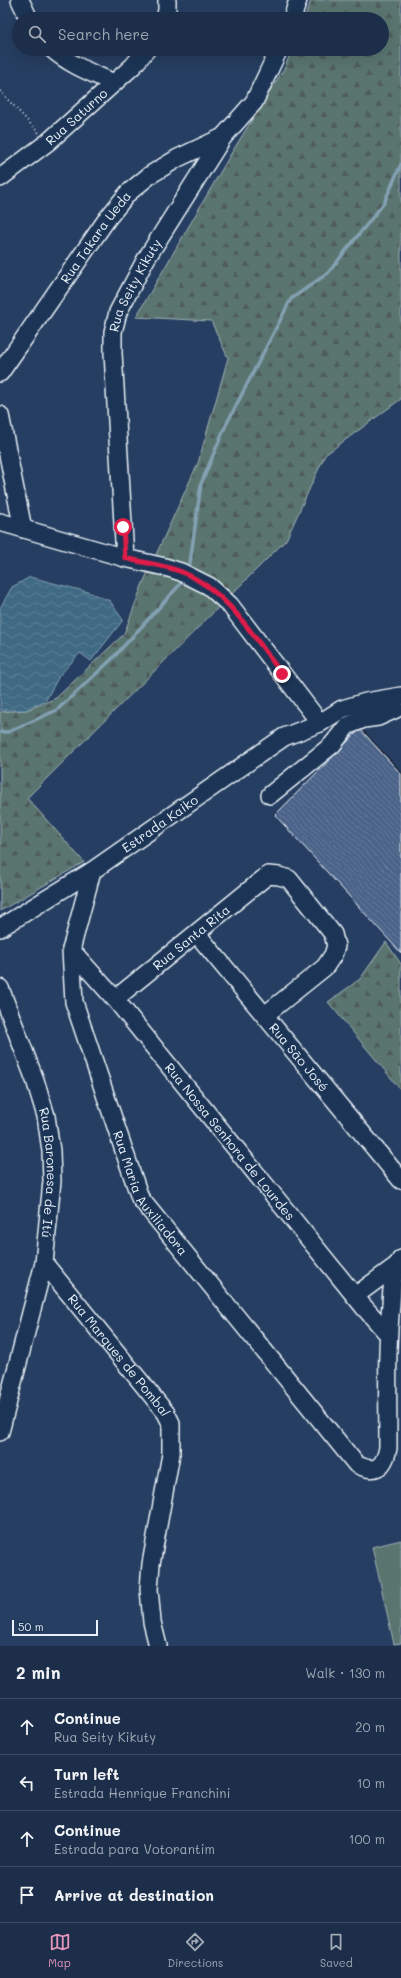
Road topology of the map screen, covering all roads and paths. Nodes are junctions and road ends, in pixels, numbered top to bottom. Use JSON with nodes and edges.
{"nodes":[{"id":1,"x":20,"y":0,"type":"edge"},
{"id":2,"x":167,"y":0,"type":"edge"},
{"id":3,"x":298,"y":0,"type":"edge"},
{"id":4,"x":26,"y":12,"type":"edge"},
{"id":5,"x":166,"y":12,"type":"edge"},
{"id":6,"x":294,"y":12,"type":"edge"},
{"id":7,"x":60,"y":56,"type":"edge"},
{"id":8,"x":141,"y":56,"type":"edge"},
{"id":9,"x":276,"y":56,"type":"edge"},
{"id":10,"x":114,"y":83,"type":"junction"},
{"id":11,"x":0,"y":91,"type":"edge"},
{"id":12,"x":223,"y":137,"type":"junction"},
{"id":13,"x":48,"y":142,"type":"junction"},
{"id":14,"x":0,"y":178,"type":"edge"},
{"id":15,"x":0,"y":373,"type":"edge"},
{"id":16,"x":0,"y":415,"type":"edge"},
{"id":17,"x":0,"y":522,"type":"edge"},
{"id":18,"x":23,"y":529,"type":"junction"},
{"id":19,"x":125,"y":558,"type":"junction"},
{"id":20,"x":397,"y":705,"type":"edge"},
{"id":21,"x":320,"y":723,"type":"junction"},
{"id":22,"x":270,"y":794,"type":"dead end"},
{"id":23,"x":92,"y":870,"type":"junction"},
{"id":24,"x":0,"y":928,"type":"edge"},
{"id":25,"x":197,"y":934,"type":"junction"},
{"id":26,"x":72,"y":950,"type":"junction"},
{"id":27,"x":0,"y":988,"type":"edge"},
{"id":28,"x":115,"y":999,"type":"junction"},
{"id":29,"x":265,"y":1014,"type":"junction"},
{"id":30,"x":401,"y":1180,"type":"edge"},
{"id":31,"x":399,"y":1262,"type":"edge"},
{"id":32,"x":44,"y":1263,"type":"junction"},
{"id":33,"x":355,"y":1296,"type":"junction"},
{"id":34,"x":388,"y":1334,"type":"junction"},
{"id":35,"x":0,"y":1432,"type":"edge"},
{"id":36,"x":158,"y":1646,"type":"edge"}],
"edges":[{"from":1,"to":4,"type":"street"},
{"from":2,"to":5,"type":"street"},
{"from":3,"to":6,"type":"street"},
{"from":7,"to":10,"type":"street"},
{"from":8,"to":10,"type":"street","name":"Rua Saturno"},
{"from":9,"to":12,"type":"street","name":"Rua Seity Kikuty"},
{"from":10,"to":13,"type":"street","name":"Rua Saturno"},
{"from":11,"to":13,"type":"path"},
{"from":12,"to":15,"type":"street","name":"Rua Takara Ueda"},
{"from":12,"to":19,"type":"street","name":"Rua Seity Kikuty"},
{"from":13,"to":14,"type":"street","name":"Rua Saturno"},
{"from":16,"to":18,"type":"street"},
{"from":17,"to":18,"type":"street"},
{"from":18,"to":19,"type":"street"},
{"from":19,"to":21,"type":"street"},
{"from":20,"to":21,"type":"street","name":"Estrada Kaiko"},
{"from":20,"to":22,"type":"street"},
{"from":21,"to":23,"type":"street","name":"Estrada Kaiko"},
{"from":23,"to":24,"type":"street","name":"Estrada Kaiko"},
{"from":23,"to":26,"type":"street","name":"Rua Maria Auxiliadora"},
{"from":25,"to":28,"type":"street","name":"Rua Santa Rita"},
{"from":25,"to":29,"type":"street","name":"Rua São José"},
{"from":25,"to":29,"type":"street","name":"Rua Santa Rita"},
{"from":26,"to":28,"type":"street","name":"Rua Nossa Senhora de Lourdes"},
{"from":26,"to":34,"type":"street","name":"Rua Maria Auxiliadora"},
{"from":27,"to":32,"type":"street","name":"Rua Baronesa de Itú"},
{"from":28,"to":33,"type":"street","name":"Rua Nossa Senhora de Lourdes"},
{"from":29,"to":30,"type":"street","name":"Rua São José"},
{"from":31,"to":33,"type":"street"},
{"from":31,"to":34,"type":"street"},
{"from":32,"to":35,"type":"street","name":"Rua Baronesa de Itú"},
{"from":32,"to":36,"type":"street","name":"Rua Marques de Pombal"},
{"from":33,"to":34,"type":"street","name":"Rua Nossa Senhora de Lourdes"}]}
